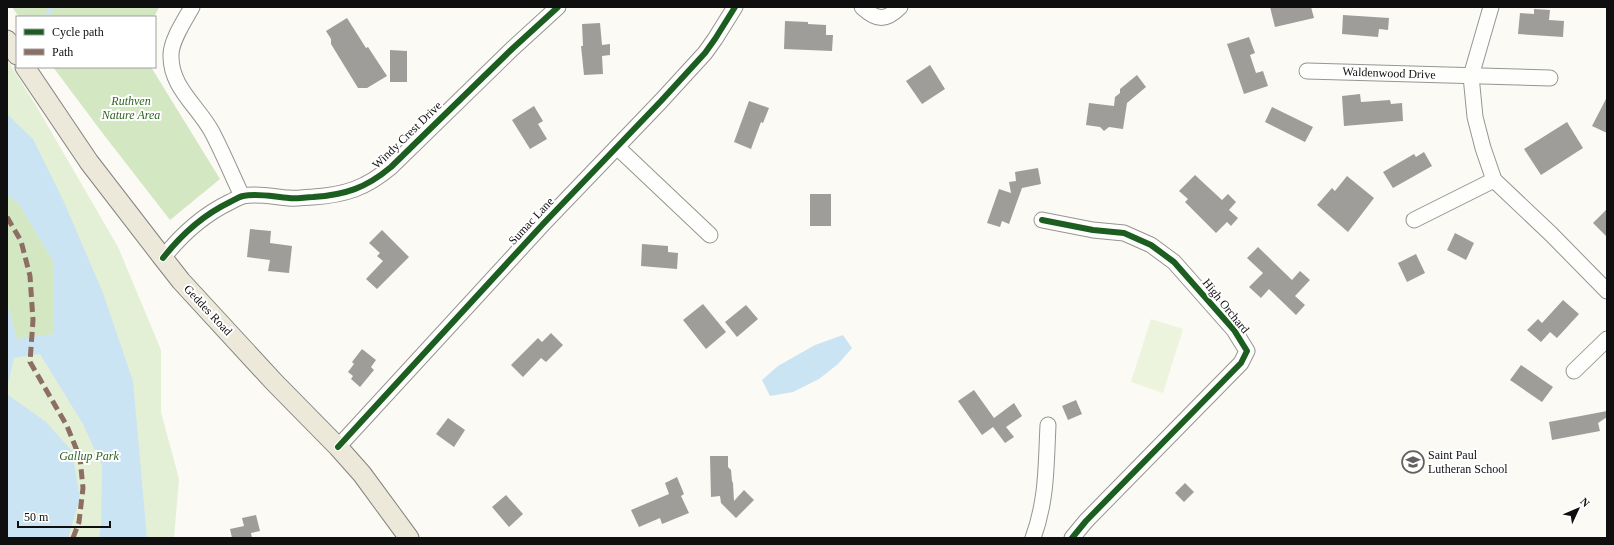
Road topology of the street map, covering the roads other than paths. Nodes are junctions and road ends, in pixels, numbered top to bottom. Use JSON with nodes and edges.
{"nodes":[{"id":1,"x":192,"y":7,"type":"edge"},
{"id":2,"x":558,"y":7,"type":"edge"},
{"id":3,"x":735,"y":7,"type":"edge"},
{"id":4,"x":862,"y":7,"type":"edge"},
{"id":5,"x":900,"y":7,"type":"edge"},
{"id":6,"x":1491,"y":7,"type":"edge"},
{"id":7,"x":7,"y":40,"type":"edge"},
{"id":8,"x":16,"y":54,"type":"edge"},
{"id":9,"x":26,"y":68,"type":"edge"},
{"id":10,"x":1308,"y":71,"type":"dead end"},
{"id":11,"x":1471,"y":76,"type":"junction"},
{"id":12,"x":1550,"y":78,"type":"dead end"},
{"id":13,"x":617,"y":147,"type":"junction"},
{"id":14,"x":1494,"y":180,"type":"junction"},
{"id":15,"x":242,"y":196,"type":"junction"},
{"id":16,"x":1042,"y":220,"type":"dead end"},
{"id":17,"x":1414,"y":220,"type":"dead end"},
{"id":18,"x":710,"y":235,"type":"dead end"},
{"id":19,"x":163,"y":258,"type":"junction"},
{"id":20,"x":1607,"y":291,"type":"edge"},
{"id":21,"x":1607,"y":339,"type":"edge"},
{"id":22,"x":1574,"y":371,"type":"dead end"},
{"id":23,"x":1048,"y":425,"type":"dead end"},
{"id":24,"x":338,"y":447,"type":"junction"},
{"id":25,"x":409,"y":538,"type":"edge"},
{"id":26,"x":1033,"y":538,"type":"edge"},
{"id":27,"x":1072,"y":538,"type":"edge"}],
"edges":[{"from":1,"to":15,"type":"street"},
{"from":2,"to":15,"type":"street","name":"Windy Crest Drive"},
{"from":3,"to":13,"type":"street","name":"Sumac Lane"},
{"from":4,"to":5,"type":"street"},
{"from":6,"to":11,"type":"street"},
{"from":7,"to":8,"type":"main road"},
{"from":9,"to":19,"type":"main road","name":"Geddes Road"},
{"from":10,"to":11,"type":"street","name":"Waldenwood Drive"},
{"from":11,"to":12,"type":"street","name":"Waldenwood Drive"},
{"from":11,"to":14,"type":"street"},
{"from":13,"to":18,"type":"street"},
{"from":13,"to":24,"type":"street","name":"Sumac Lane"},
{"from":14,"to":17,"type":"street"},
{"from":14,"to":20,"type":"street"},
{"from":15,"to":19,"type":"street","name":"Windy Crest Drive"},
{"from":16,"to":27,"type":"street","name":"High Orchard"},
{"from":19,"to":24,"type":"main road","name":"Geddes Road"},
{"from":21,"to":22,"type":"street"},
{"from":23,"to":26,"type":"street"},
{"from":24,"to":25,"type":"main road","name":"Geddes Road"}]}
